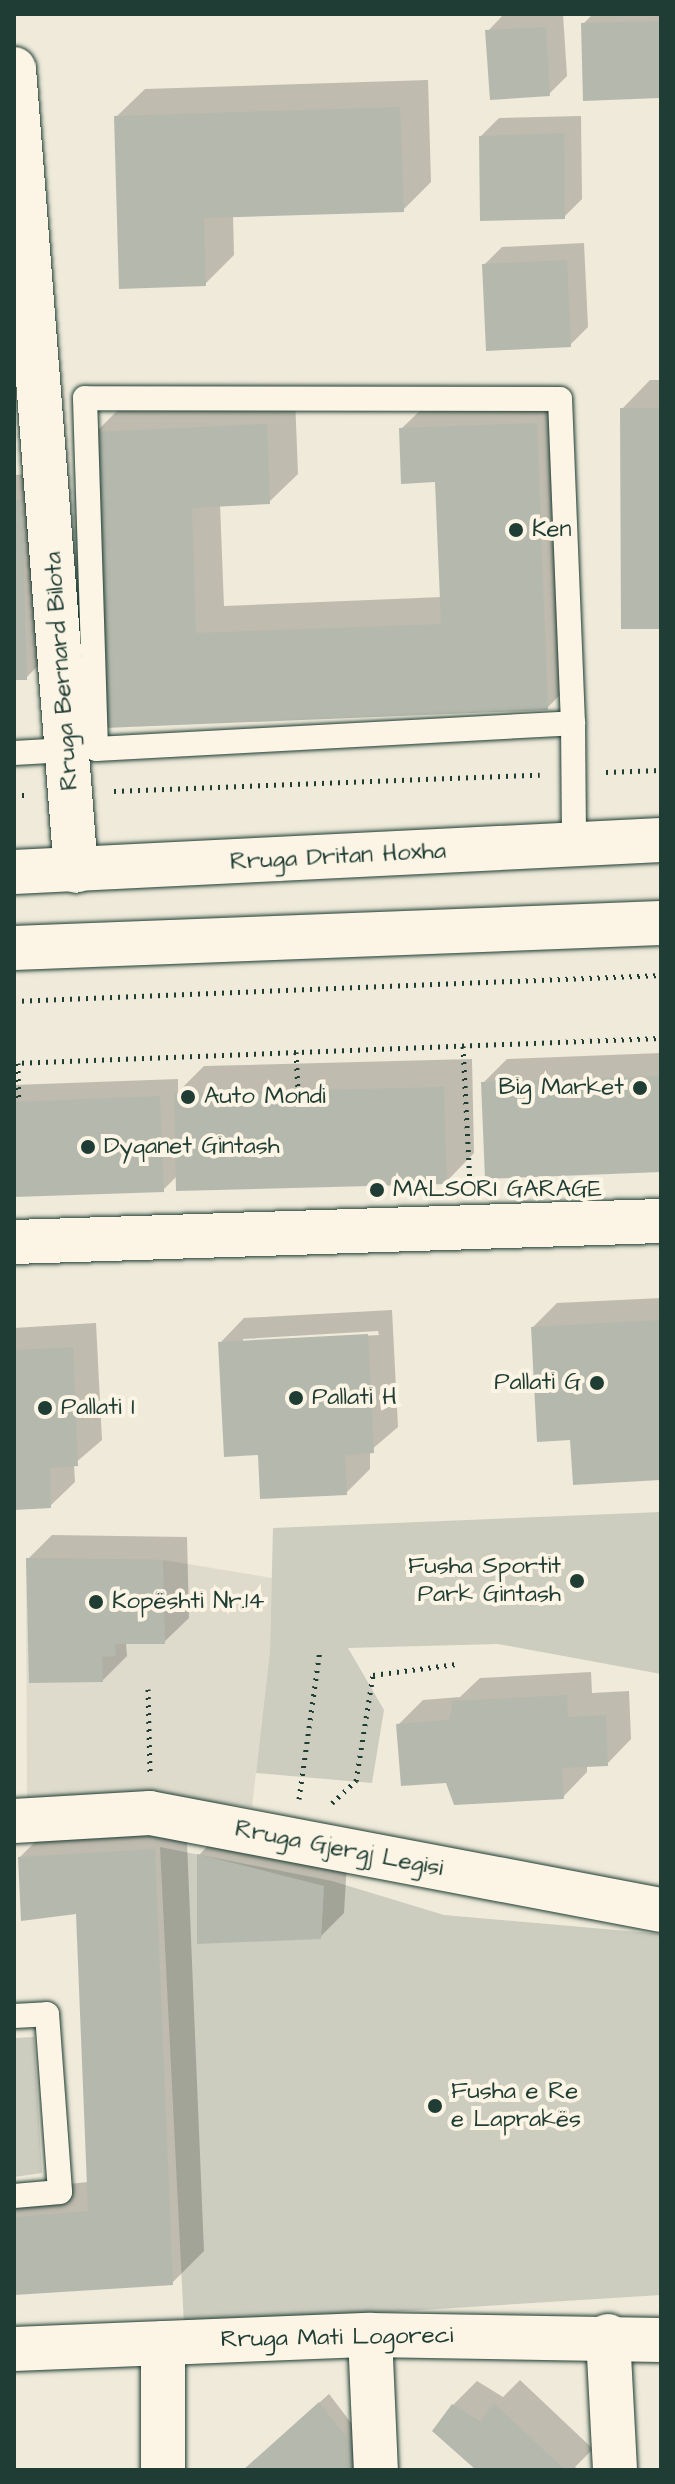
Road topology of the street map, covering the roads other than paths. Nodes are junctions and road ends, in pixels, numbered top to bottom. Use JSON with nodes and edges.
{"nodes":[{"id":1,"x":14,"y":69,"type":"edge"},
{"id":2,"x":31,"y":471,"type":"edge"},
{"id":3,"x":573,"y":723,"type":"junction"},
{"id":4,"x":67,"y":750,"type":"junction"},
{"id":5,"x":14,"y":753,"type":"edge"},
{"id":6,"x":661,"y":840,"type":"edge"},
{"id":7,"x":574,"y":844,"type":"junction"},
{"id":8,"x":76,"y":871,"type":"junction"},
{"id":9,"x":14,"y":872,"type":"edge"},
{"id":10,"x":661,"y":923,"type":"edge"},
{"id":11,"x":14,"y":948,"type":"edge"},
{"id":12,"x":661,"y":1221,"type":"edge"},
{"id":13,"x":14,"y":1242,"type":"edge"},
{"id":14,"x":14,"y":1821,"type":"edge"},
{"id":15,"x":661,"y":1910,"type":"edge"},
{"id":16,"x":14,"y":2016,"type":"edge"},
{"id":17,"x":14,"y":2196,"type":"edge"},
{"id":18,"x":370,"y":2335,"type":"junction"},
{"id":19,"x":608,"y":2336,"type":"junction"},
{"id":20,"x":661,"y":2340,"type":"edge"},
{"id":21,"x":163,"y":2343,"type":"junction"},
{"id":22,"x":14,"y":2349,"type":"edge"},
{"id":23,"x":163,"y":2470,"type":"edge"},
{"id":24,"x":376,"y":2470,"type":"edge"},
{"id":25,"x":615,"y":2470,"type":"edge"}],
"edges":[{"from":1,"to":2,"type":"street","name":"Rruga Bernard Bilota"},
{"from":2,"to":4,"type":"street","name":"Rruga Bernard Bilota"},
{"from":3,"to":3,"type":"lane"},
{"from":3,"to":7,"type":"lane"},
{"from":4,"to":5,"type":"lane"},
{"from":4,"to":8,"type":"street","name":"Rruga Bernard Bilota"},
{"from":6,"to":7,"type":"street","name":"Rruga Dritan Hoxha"},
{"from":7,"to":8,"type":"street","name":"Rruga Dritan Hoxha"},
{"from":8,"to":9,"type":"street","name":"Rruga Dritan Hoxha"},
{"from":10,"to":11,"type":"street"},
{"from":12,"to":13,"type":"street"},
{"from":14,"to":15,"type":"street","name":"Rruga Gjergj Legisi"},
{"from":16,"to":17,"type":"lane"},
{"from":18,"to":19,"type":"street","name":"Rruga Mati Logoreci"},
{"from":18,"to":21,"type":"street","name":"Rruga Mati Logoreci"},
{"from":18,"to":24,"type":"street"},
{"from":19,"to":20,"type":"street","name":"Rruga Mati Logoreci"},
{"from":19,"to":25,"type":"street"},
{"from":21,"to":22,"type":"street","name":"Rruga Mati Logoreci"},
{"from":21,"to":23,"type":"street"}]}
